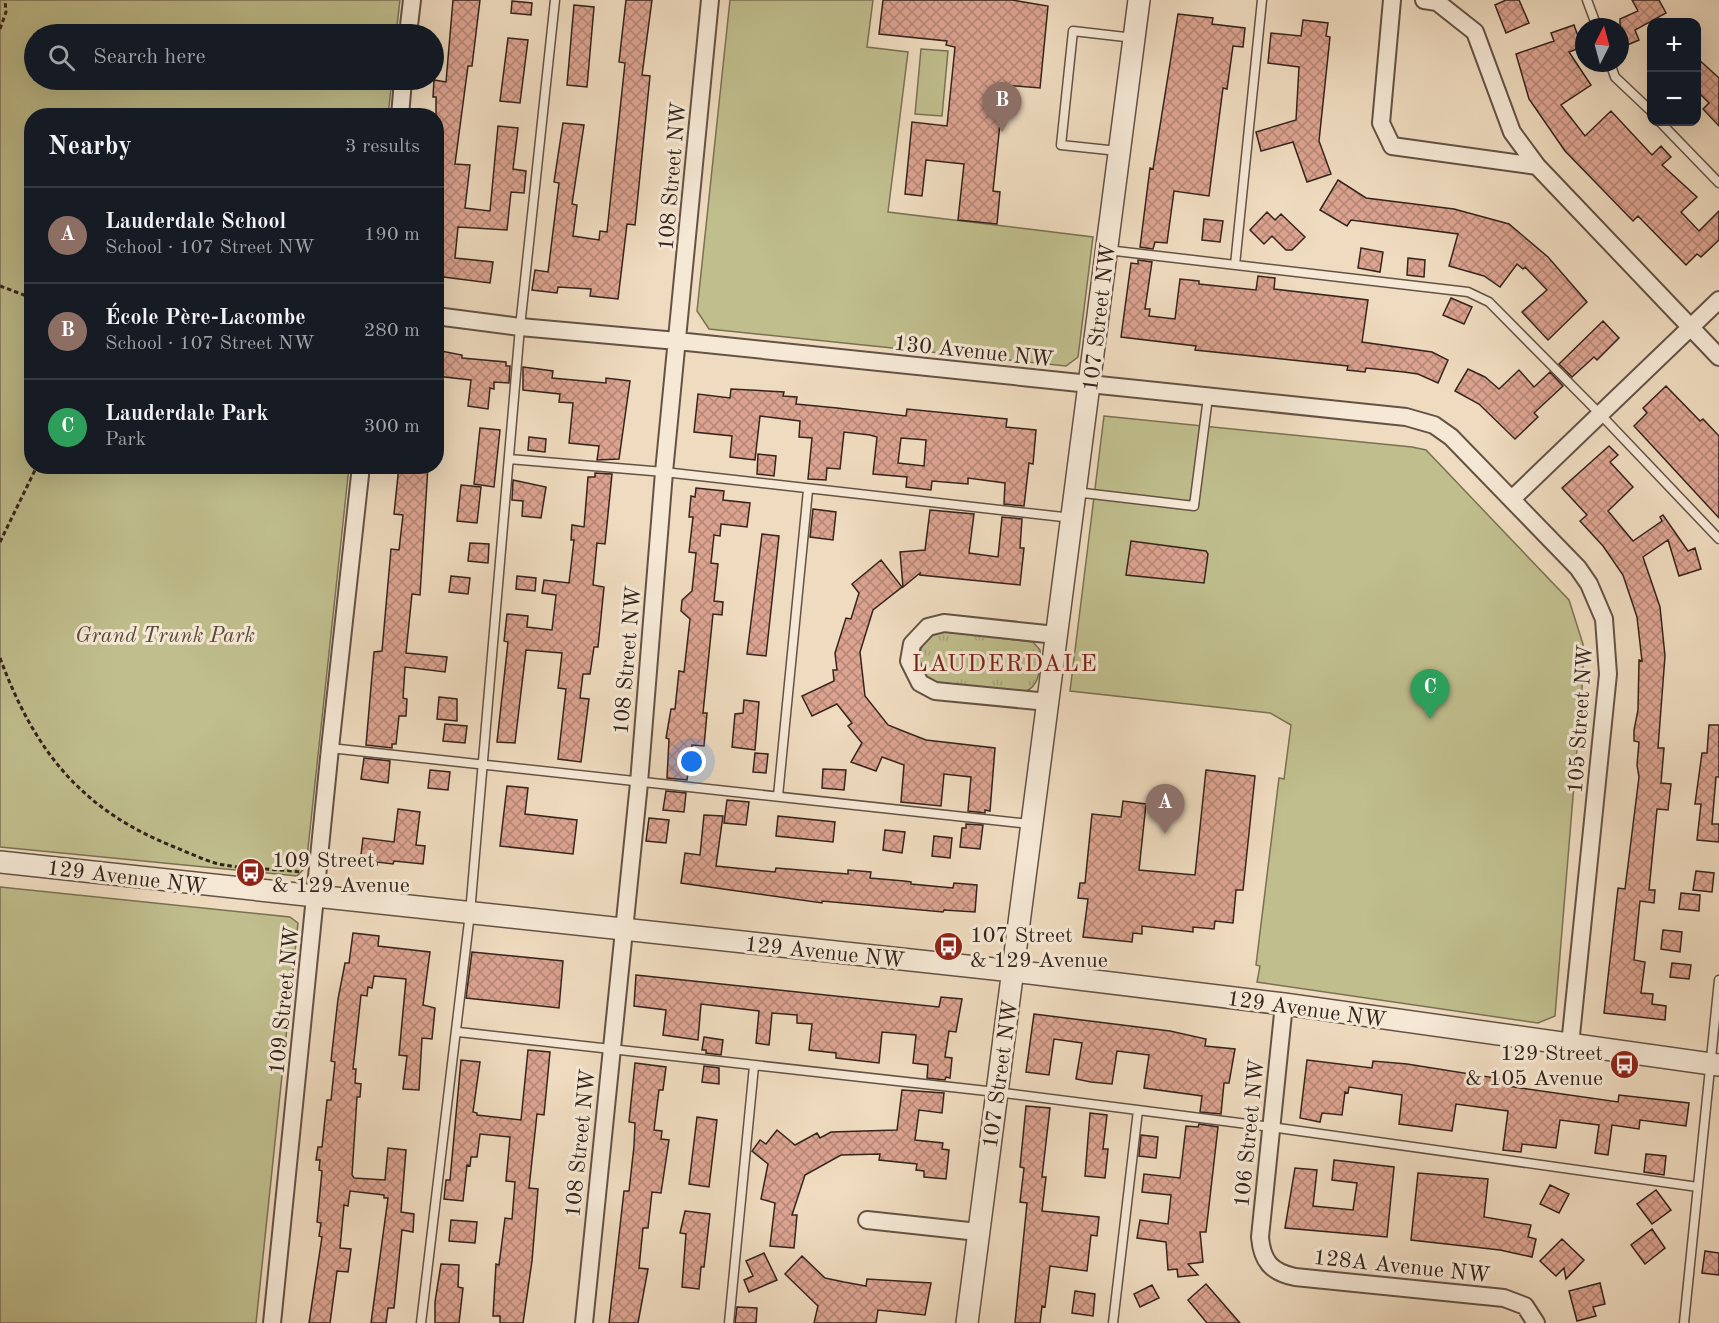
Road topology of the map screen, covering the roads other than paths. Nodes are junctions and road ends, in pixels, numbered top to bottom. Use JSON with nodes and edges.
{"nodes":[{"id":1,"x":412,"y":0,"type":"edge"},
{"id":2,"x":555,"y":0,"type":"edge"},
{"id":3,"x":710,"y":0,"type":"edge"},
{"id":4,"x":1139,"y":0,"type":"edge"},
{"id":5,"x":1262,"y":0,"type":"edge"},
{"id":6,"x":1392,"y":0,"type":"edge"},
{"id":7,"x":1424,"y":0,"type":"edge"},
{"id":8,"x":1587,"y":0,"type":"edge"},
{"id":9,"x":1594,"y":18,"type":"edge"},
{"id":10,"x":409,"y":24,"type":"edge"},
{"id":11,"x":1134,"y":38,"type":"junction"},
{"id":12,"x":1613,"y":72,"type":"edge"},
{"id":13,"x":403,"y":90,"type":"edge"},
{"id":14,"x":1647,"y":107,"type":"edge"},
{"id":15,"x":401,"y":108,"type":"edge"},
{"id":16,"x":1664,"y":126,"type":"edge"},
{"id":17,"x":1119,"y":151,"type":"junction"},
{"id":18,"x":1538,"y":166,"type":"junction"},
{"id":19,"x":1719,"y":183,"type":"edge"},
{"id":20,"x":1106,"y":250,"type":"junction"},
{"id":21,"x":1235,"y":265,"type":"junction"},
{"id":22,"x":1719,"y":300,"type":"edge"},
{"id":23,"x":444,"y":317,"type":"edge"},
{"id":24,"x":520,"y":327,"type":"junction"},
{"id":25,"x":1690,"y":328,"type":"junction"},
{"id":26,"x":678,"y":341,"type":"junction"},
{"id":27,"x":1719,"y":357,"type":"edge"},
{"id":28,"x":1089,"y":386,"type":"junction"},
{"id":29,"x":1208,"y":397,"type":"junction"},
{"id":30,"x":1601,"y":415,"type":"junction"},
{"id":31,"x":509,"y":459,"type":"junction"},
{"id":32,"x":664,"y":472,"type":"junction"},
{"id":33,"x":360,"y":474,"type":"edge"},
{"id":34,"x":808,"y":490,"type":"junction"},
{"id":35,"x":1075,"y":492,"type":"junction"},
{"id":36,"x":1513,"y":498,"type":"junction"},
{"id":37,"x":1072,"y":518,"type":"junction"},
{"id":38,"x":1719,"y":539,"type":"edge"},
{"id":39,"x":1056,"y":635,"type":"junction"},
{"id":40,"x":1048,"y":702,"type":"junction"},
{"id":41,"x":330,"y":748,"type":"junction"},
{"id":42,"x":484,"y":767,"type":"junction"},
{"id":43,"x":639,"y":783,"type":"junction"},
{"id":44,"x":778,"y":796,"type":"junction"},
{"id":45,"x":1031,"y":825,"type":"junction"},
{"id":46,"x":0,"y":862,"type":"edge"},
{"id":47,"x":316,"y":898,"type":"junction"},
{"id":48,"x":470,"y":913,"type":"junction"},
{"id":49,"x":623,"y":929,"type":"junction"},
{"id":50,"x":1013,"y":970,"type":"junction"},
{"id":51,"x":1719,"y":980,"type":"edge"},
{"id":52,"x":1284,"y":1004,"type":"junction"},
{"id":53,"x":458,"y":1032,"type":"junction"},
{"id":54,"x":1570,"y":1045,"type":"junction"},
{"id":55,"x":611,"y":1050,"type":"junction"},
{"id":56,"x":1715,"y":1065,"type":"edge"},
{"id":57,"x":753,"y":1066,"type":"junction"},
{"id":58,"x":996,"y":1092,"type":"junction"},
{"id":59,"x":1138,"y":1110,"type":"junction"},
{"id":60,"x":1271,"y":1127,"type":"junction"},
{"id":61,"x":1698,"y":1187,"type":"junction"},
{"id":62,"x":867,"y":1220,"type":"dead end"},
{"id":63,"x":978,"y":1232,"type":"junction"},
{"id":64,"x":1268,"y":1264,"type":"joint"},
{"id":65,"x":1534,"y":1318,"type":"edge"},
{"id":66,"x":272,"y":1323,"type":"edge"},
{"id":67,"x":422,"y":1323,"type":"edge"},
{"id":68,"x":584,"y":1323,"type":"edge"},
{"id":69,"x":729,"y":1323,"type":"edge"},
{"id":70,"x":967,"y":1323,"type":"edge"},
{"id":71,"x":1113,"y":1323,"type":"edge"},
{"id":72,"x":1684,"y":1323,"type":"edge"}],
"edges":[{"from":1,"to":10,"type":"street"},
{"from":2,"to":24,"type":"lane"},
{"from":3,"to":26,"type":"street","name":"108 Street NW"},
{"from":4,"to":11,"type":"street","name":"107 Street NW"},
{"from":5,"to":21,"type":"lane"},
{"from":6,"to":18,"type":"street"},
{"from":7,"to":18,"type":"street"},
{"from":8,"to":9,"type":"lane"},
{"from":11,"to":17,"type":"street","name":"107 Street NW"},
{"from":11,"to":17,"type":"lane"},
{"from":12,"to":14,"type":"lane"},
{"from":13,"to":15,"type":"street"},
{"from":16,"to":19,"type":"lane"},
{"from":17,"to":20,"type":"street","name":"107 Street NW"},
{"from":18,"to":25,"type":"street"},
{"from":20,"to":21,"type":"lane"},
{"from":20,"to":28,"type":"street","name":"107 Street NW"},
{"from":21,"to":30,"type":"lane"},
{"from":22,"to":25,"type":"street"},
{"from":23,"to":24,"type":"street","name":"130 Avenue NW"},
{"from":24,"to":26,"type":"street","name":"130 Avenue NW"},
{"from":24,"to":31,"type":"lane"},
{"from":25,"to":27,"type":"street"},
{"from":25,"to":30,"type":"street"},
{"from":26,"to":28,"type":"street","name":"130 Avenue NW"},
{"from":26,"to":32,"type":"street","name":"108 Street NW"},
{"from":28,"to":29,"type":"street","name":"130 Avenue NW"},
{"from":28,"to":35,"type":"street","name":"107 Street NW"},
{"from":29,"to":35,"type":"lane"},
{"from":29,"to":36,"type":"street","name":"130 Avenue NW"},
{"from":30,"to":36,"type":"street"},
{"from":30,"to":38,"type":"lane"},
{"from":31,"to":32,"type":"lane"},
{"from":31,"to":42,"type":"lane"},
{"from":32,"to":34,"type":"lane"},
{"from":32,"to":43,"type":"street","name":"108 Street NW"},
{"from":33,"to":41,"type":"street","name":"109 Street NW"},
{"from":34,"to":37,"type":"lane"},
{"from":34,"to":44,"type":"lane"},
{"from":35,"to":37,"type":"street","name":"107 Street NW"},
{"from":36,"to":54,"type":"street","name":"105 Street NW"},
{"from":37,"to":39,"type":"street","name":"107 Street NW"},
{"from":39,"to":40,"type":"street","name":"107 Street NW"},
{"from":39,"to":40,"type":"street"},
{"from":40,"to":45,"type":"street","name":"107 Street NW"},
{"from":41,"to":42,"type":"lane"},
{"from":41,"to":47,"type":"street","name":"109 Street NW"},
{"from":42,"to":43,"type":"lane"},
{"from":42,"to":48,"type":"lane"},
{"from":43,"to":44,"type":"lane"},
{"from":43,"to":49,"type":"street","name":"108 Street NW"},
{"from":44,"to":45,"type":"lane"},
{"from":45,"to":50,"type":"street","name":"107 Street NW"},
{"from":46,"to":47,"type":"street","name":"129 Avenue NW"},
{"from":47,"to":48,"type":"street","name":"129 Avenue NW"},
{"from":47,"to":66,"type":"street","name":"109 Street NW"},
{"from":48,"to":49,"type":"street","name":"129 Avenue NW"},
{"from":48,"to":53,"type":"lane"},
{"from":49,"to":50,"type":"street","name":"129 Avenue NW"},
{"from":49,"to":55,"type":"street","name":"108 Street NW"},
{"from":50,"to":52,"type":"street","name":"129 Avenue NW"},
{"from":50,"to":58,"type":"street","name":"107 Street NW"},
{"from":51,"to":56,"type":"lane"},
{"from":52,"to":54,"type":"street","name":"129 Avenue NW"},
{"from":52,"to":60,"type":"street","name":"106 Street NW"},
{"from":53,"to":55,"type":"lane"},
{"from":53,"to":67,"type":"lane"},
{"from":54,"to":56,"type":"street","name":"129 Avenue NW"},
{"from":55,"to":57,"type":"lane"},
{"from":55,"to":68,"type":"street","name":"108 Street NW"},
{"from":56,"to":61,"type":"lane"},
{"from":57,"to":58,"type":"lane"},
{"from":57,"to":69,"type":"lane"},
{"from":58,"to":59,"type":"lane"},
{"from":58,"to":63,"type":"street","name":"107 Street NW"},
{"from":59,"to":60,"type":"lane"},
{"from":59,"to":71,"type":"lane"},
{"from":60,"to":61,"type":"lane"},
{"from":60,"to":64,"type":"street","name":"106 Street NW"},
{"from":61,"to":72,"type":"lane"},
{"from":62,"to":63,"type":"street"},
{"from":63,"to":70,"type":"street","name":"107 Street NW"},
{"from":64,"to":65,"type":"street","name":"128A Avenue NW"}]}
